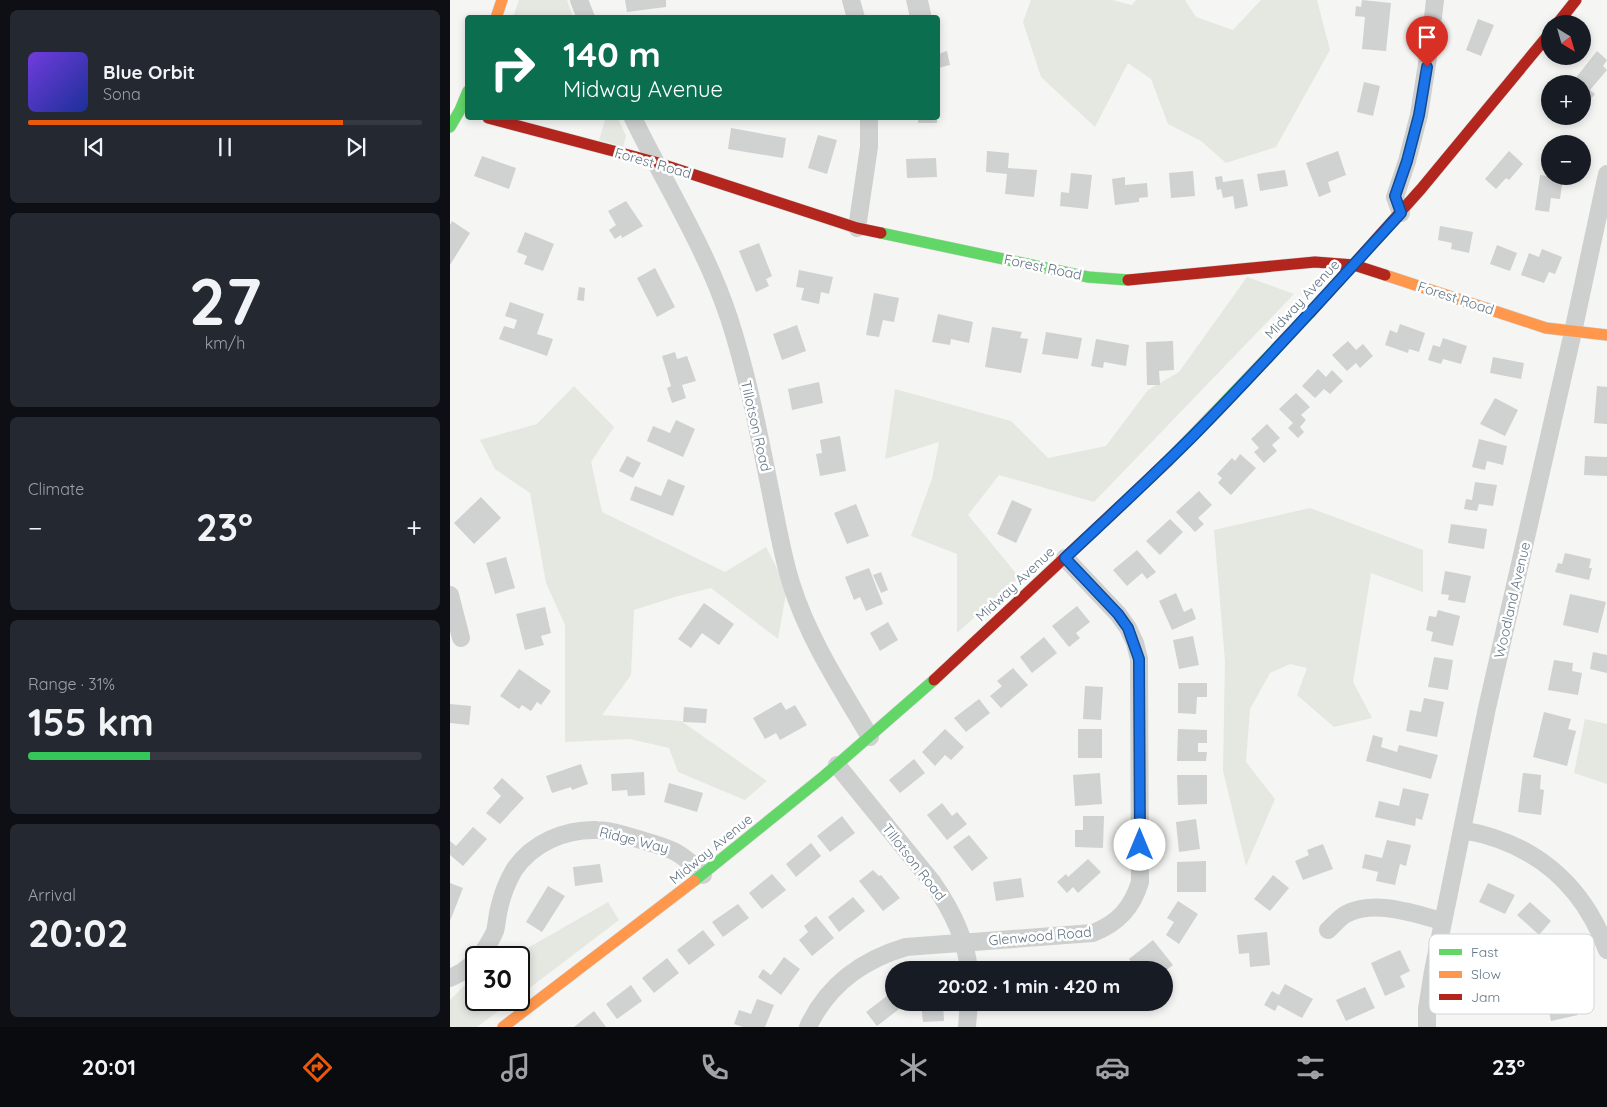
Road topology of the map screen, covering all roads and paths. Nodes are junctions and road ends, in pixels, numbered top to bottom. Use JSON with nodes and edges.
{"nodes":[{"id":1,"x":502,"y":0,"type":"edge"},
{"id":2,"x":579,"y":0,"type":"edge"},
{"id":3,"x":851,"y":0,"type":"edge"},
{"id":4,"x":1434,"y":0,"type":"edge"},
{"id":5,"x":1576,"y":0,"type":"edge"},
{"id":6,"x":497,"y":15,"type":"edge"},
{"id":7,"x":585,"y":15,"type":"edge"},
{"id":8,"x":855,"y":15,"type":"edge"},
{"id":9,"x":1565,"y":15,"type":"edge"},
{"id":10,"x":1541,"y":44,"type":"edge"},
{"id":11,"x":464,"y":111,"type":"edge"},
{"id":12,"x":496,"y":120,"type":"edge"},
{"id":13,"x":634,"y":120,"type":"edge"},
{"id":14,"x":869,"y":120,"type":"edge"},
{"id":15,"x":450,"y":127,"type":"edge"},
{"id":16,"x":654,"y":162,"type":"junction"},
{"id":17,"x":1607,"y":174,"type":"edge"},
{"id":18,"x":1401,"y":213,"type":"junction"},
{"id":19,"x":857,"y":228,"type":"junction"},
{"id":20,"x":1354,"y":265,"type":"junction"},
{"id":21,"x":1573,"y":332,"type":"junction"},
{"id":22,"x":1607,"y":335,"type":"edge"},
{"id":23,"x":1065,"y":558,"type":"junction"},
{"id":24,"x":450,"y":595,"type":"edge"},
{"id":25,"x":461,"y":638,"type":"dead end"},
{"id":26,"x":870,"y":737,"type":"junction"},
{"id":27,"x":837,"y":765,"type":"junction"},
{"id":28,"x":1462,"y":830,"type":"junction"},
{"id":29,"x":703,"y":875,"type":"junction"},
{"id":30,"x":1444,"y":921,"type":"junction"},
{"id":31,"x":1328,"y":930,"type":"dead end"},
{"id":32,"x":1441,"y":934,"type":"edge"},
{"id":33,"x":963,"y":942,"type":"junction"},
{"id":34,"x":488,"y":946,"type":"edge"},
{"id":35,"x":1607,"y":950,"type":"edge"},
{"id":36,"x":967,"y":961,"type":"edge"},
{"id":37,"x":465,"y":970,"type":"edge"},
{"id":38,"x":450,"y":978,"type":"edge"},
{"id":39,"x":1429,"y":999,"type":"edge"},
{"id":40,"x":968,"y":1011,"type":"edge"},
{"id":41,"x":503,"y":1027,"type":"edge"},
{"id":42,"x":808,"y":1027,"type":"edge"},
{"id":43,"x":967,"y":1027,"type":"edge"},
{"id":44,"x":1427,"y":1027,"type":"edge"}],
"edges":[{"from":1,"to":6,"type":"main road"},
{"from":2,"to":7,"type":"street"},
{"from":3,"to":8,"type":"street"},
{"from":4,"to":18,"type":"street"},
{"from":5,"to":9,"type":"main road"},
{"from":10,"to":18,"type":"main road","name":"Midway Avenue"},
{"from":11,"to":15,"type":"main road"},
{"from":12,"to":16,"type":"main road","name":"Forest Road"},
{"from":13,"to":16,"type":"street","name":"Tillotson Road"},
{"from":14,"to":19,"type":"street"},
{"from":16,"to":19,"type":"main road","name":"Forest Road"},
{"from":16,"to":26,"type":"street","name":"Tillotson Road"},
{"from":17,"to":21,"type":"street","name":"Woodland Avenue"},
{"from":18,"to":20,"type":"main road","name":"Midway Avenue"},
{"from":19,"to":20,"type":"main road","name":"Forest Road"},
{"from":20,"to":21,"type":"main road","name":"Forest Road"},
{"from":20,"to":23,"type":"main road","name":"Midway Avenue"},
{"from":21,"to":22,"type":"main road","name":"Forest Road"},
{"from":21,"to":28,"type":"street","name":"Woodland Avenue"},
{"from":23,"to":26,"type":"main road","name":"Midway Avenue"},
{"from":23,"to":33,"type":"street","name":"Glenwood Road"},
{"from":24,"to":25,"type":"street"},
{"from":26,"to":27,"type":"main road","name":"Midway Avenue"},
{"from":27,"to":29,"type":"main road","name":"Midway Avenue"},
{"from":27,"to":33,"type":"street","name":"Tillotson Road"},
{"from":28,"to":30,"type":"street","name":"Woodland Avenue"},
{"from":28,"to":35,"type":"street"},
{"from":29,"to":34,"type":"street","name":"Ridge Way"},
{"from":29,"to":41,"type":"main road","name":"Midway Avenue"},
{"from":30,"to":31,"type":"street"},
{"from":30,"to":32,"type":"street","name":"Woodland Avenue"},
{"from":33,"to":36,"type":"street","name":"Tillotson Road"},
{"from":33,"to":42,"type":"street","name":"Glenwood Road"},
{"from":37,"to":38,"type":"street"},
{"from":39,"to":44,"type":"street","name":"Woodland Avenue"},
{"from":40,"to":43,"type":"street"}]}
